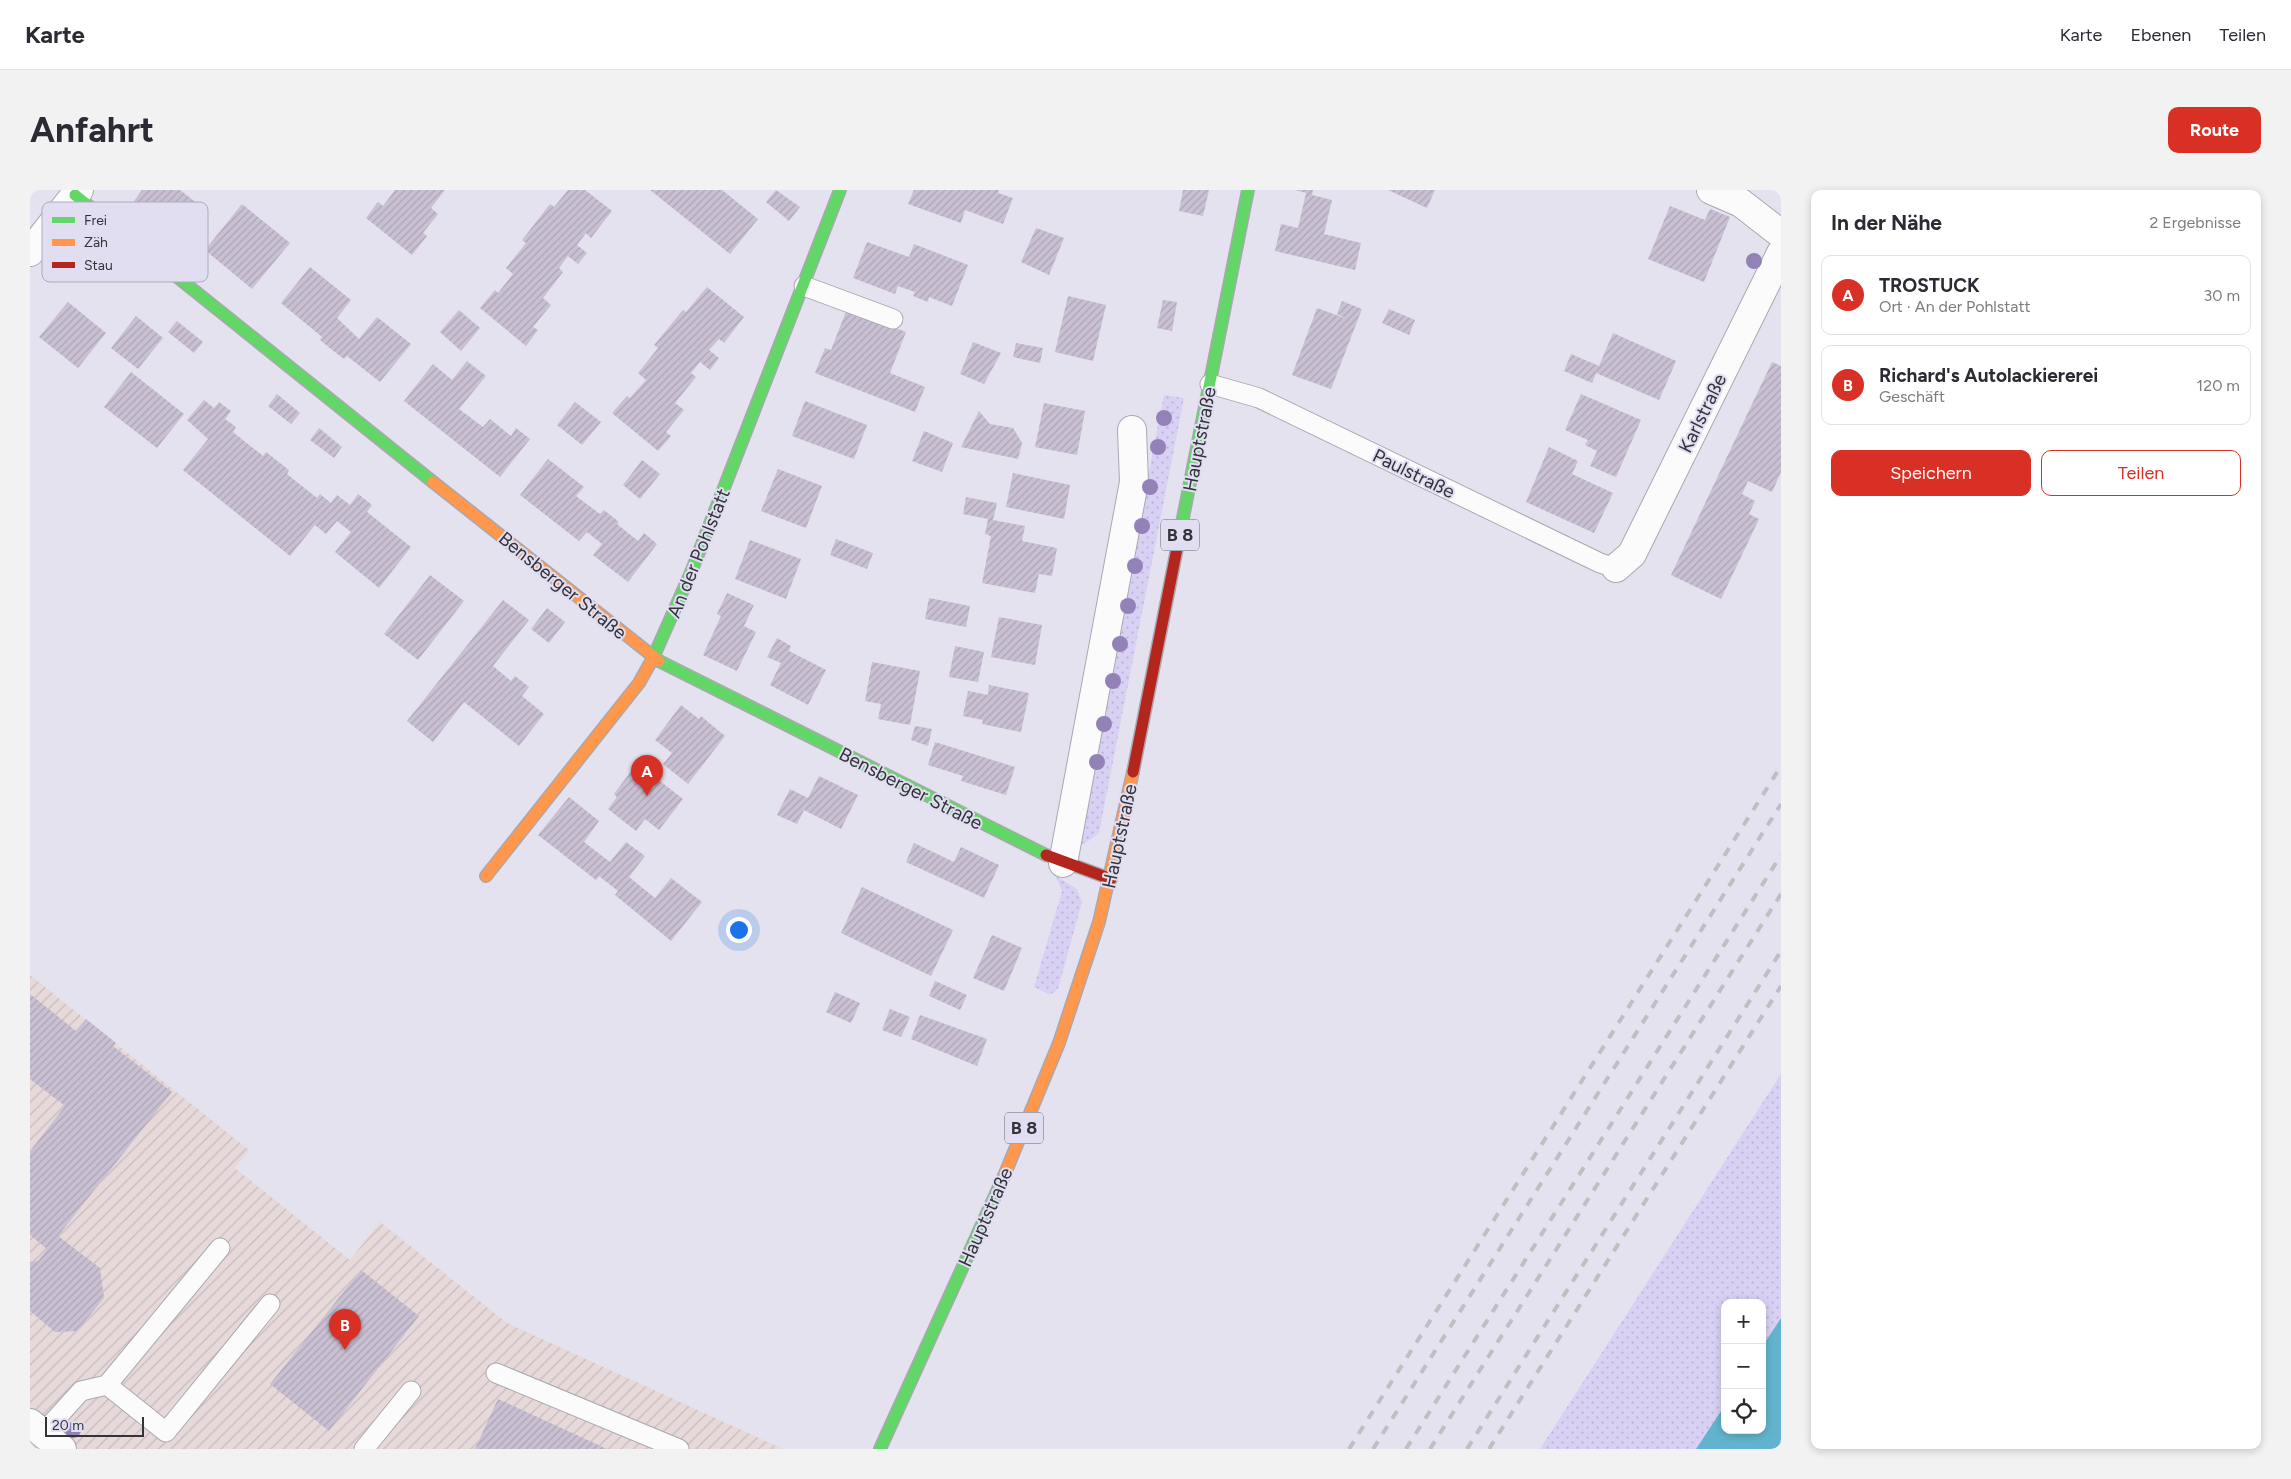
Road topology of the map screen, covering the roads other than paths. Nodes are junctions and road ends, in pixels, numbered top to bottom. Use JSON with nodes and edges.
{"nodes":[{"id":1,"x":840,"y":190,"type":"edge"},
{"id":2,"x":1248,"y":190,"type":"edge"},
{"id":3,"x":1711,"y":190,"type":"edge"},
{"id":4,"x":77,"y":193,"type":"edge"},
{"id":5,"x":88,"y":202,"type":"edge"},
{"id":6,"x":1781,"y":234,"type":"edge"},
{"id":7,"x":42,"y":237,"type":"edge"},
{"id":8,"x":30,"y":252,"type":"edge"},
{"id":9,"x":1781,"y":253,"type":"edge"},
{"id":10,"x":187,"y":282,"type":"edge"},
{"id":11,"x":804,"y":286,"type":"junction"},
{"id":12,"x":893,"y":319,"type":"dead end"},
{"id":13,"x":1210,"y":384,"type":"junction"},
{"id":14,"x":1132,"y":430,"type":"dead end"},
{"id":15,"x":1616,"y":568,"type":"joint"},
{"id":16,"x":654,"y":658,"type":"junction"},
{"id":17,"x":1063,"y":863,"type":"junction"},
{"id":18,"x":486,"y":876,"type":"dead end"},
{"id":19,"x":1110,"y":879,"type":"junction"},
{"id":20,"x":220,"y":1248,"type":"dead end"},
{"id":21,"x":270,"y":1304,"type":"dead end"},
{"id":22,"x":496,"y":1373,"type":"dead end"},
{"id":23,"x":107,"y":1385,"type":"junction"},
{"id":24,"x":411,"y":1391,"type":"dead end"},
{"id":25,"x":45,"y":1435,"type":"edge"},
{"id":26,"x":364,"y":1449,"type":"edge"},
{"id":27,"x":679,"y":1449,"type":"edge"},
{"id":28,"x":880,"y":1449,"type":"edge"}],
"edges":[{"from":1,"to":11,"type":"street","name":"An der Pohlstatt"},
{"from":2,"to":13,"type":"street","name":"Hauptstraße","number":"B 8"},
{"from":3,"to":6,"type":"street"},
{"from":4,"to":5,"type":"street","name":"Bensberger Straße"},
{"from":7,"to":8,"type":"street"},
{"from":9,"to":15,"type":"street","name":"Karlstraße"},
{"from":10,"to":16,"type":"street","name":"Bensberger Straße"},
{"from":11,"to":12,"type":"lane"},
{"from":11,"to":16,"type":"street","name":"An der Pohlstatt"},
{"from":13,"to":15,"type":"lane","name":"Paulstraße"},
{"from":13,"to":19,"type":"street","name":"Hauptstraße","number":"B 8"},
{"from":14,"to":17,"type":"street"},
{"from":16,"to":17,"type":"street","name":"Bensberger Straße"},
{"from":16,"to":18,"type":"street","name":"An der Pohlstatt"},
{"from":17,"to":19,"type":"street","name":"Bensberger Straße"},
{"from":19,"to":28,"type":"street","name":"Hauptstraße","number":"B 8"},
{"from":20,"to":23,"type":"lane"},
{"from":21,"to":23,"type":"lane"},
{"from":22,"to":27,"type":"lane"},
{"from":23,"to":25,"type":"lane"},
{"from":24,"to":26,"type":"lane"}]}
